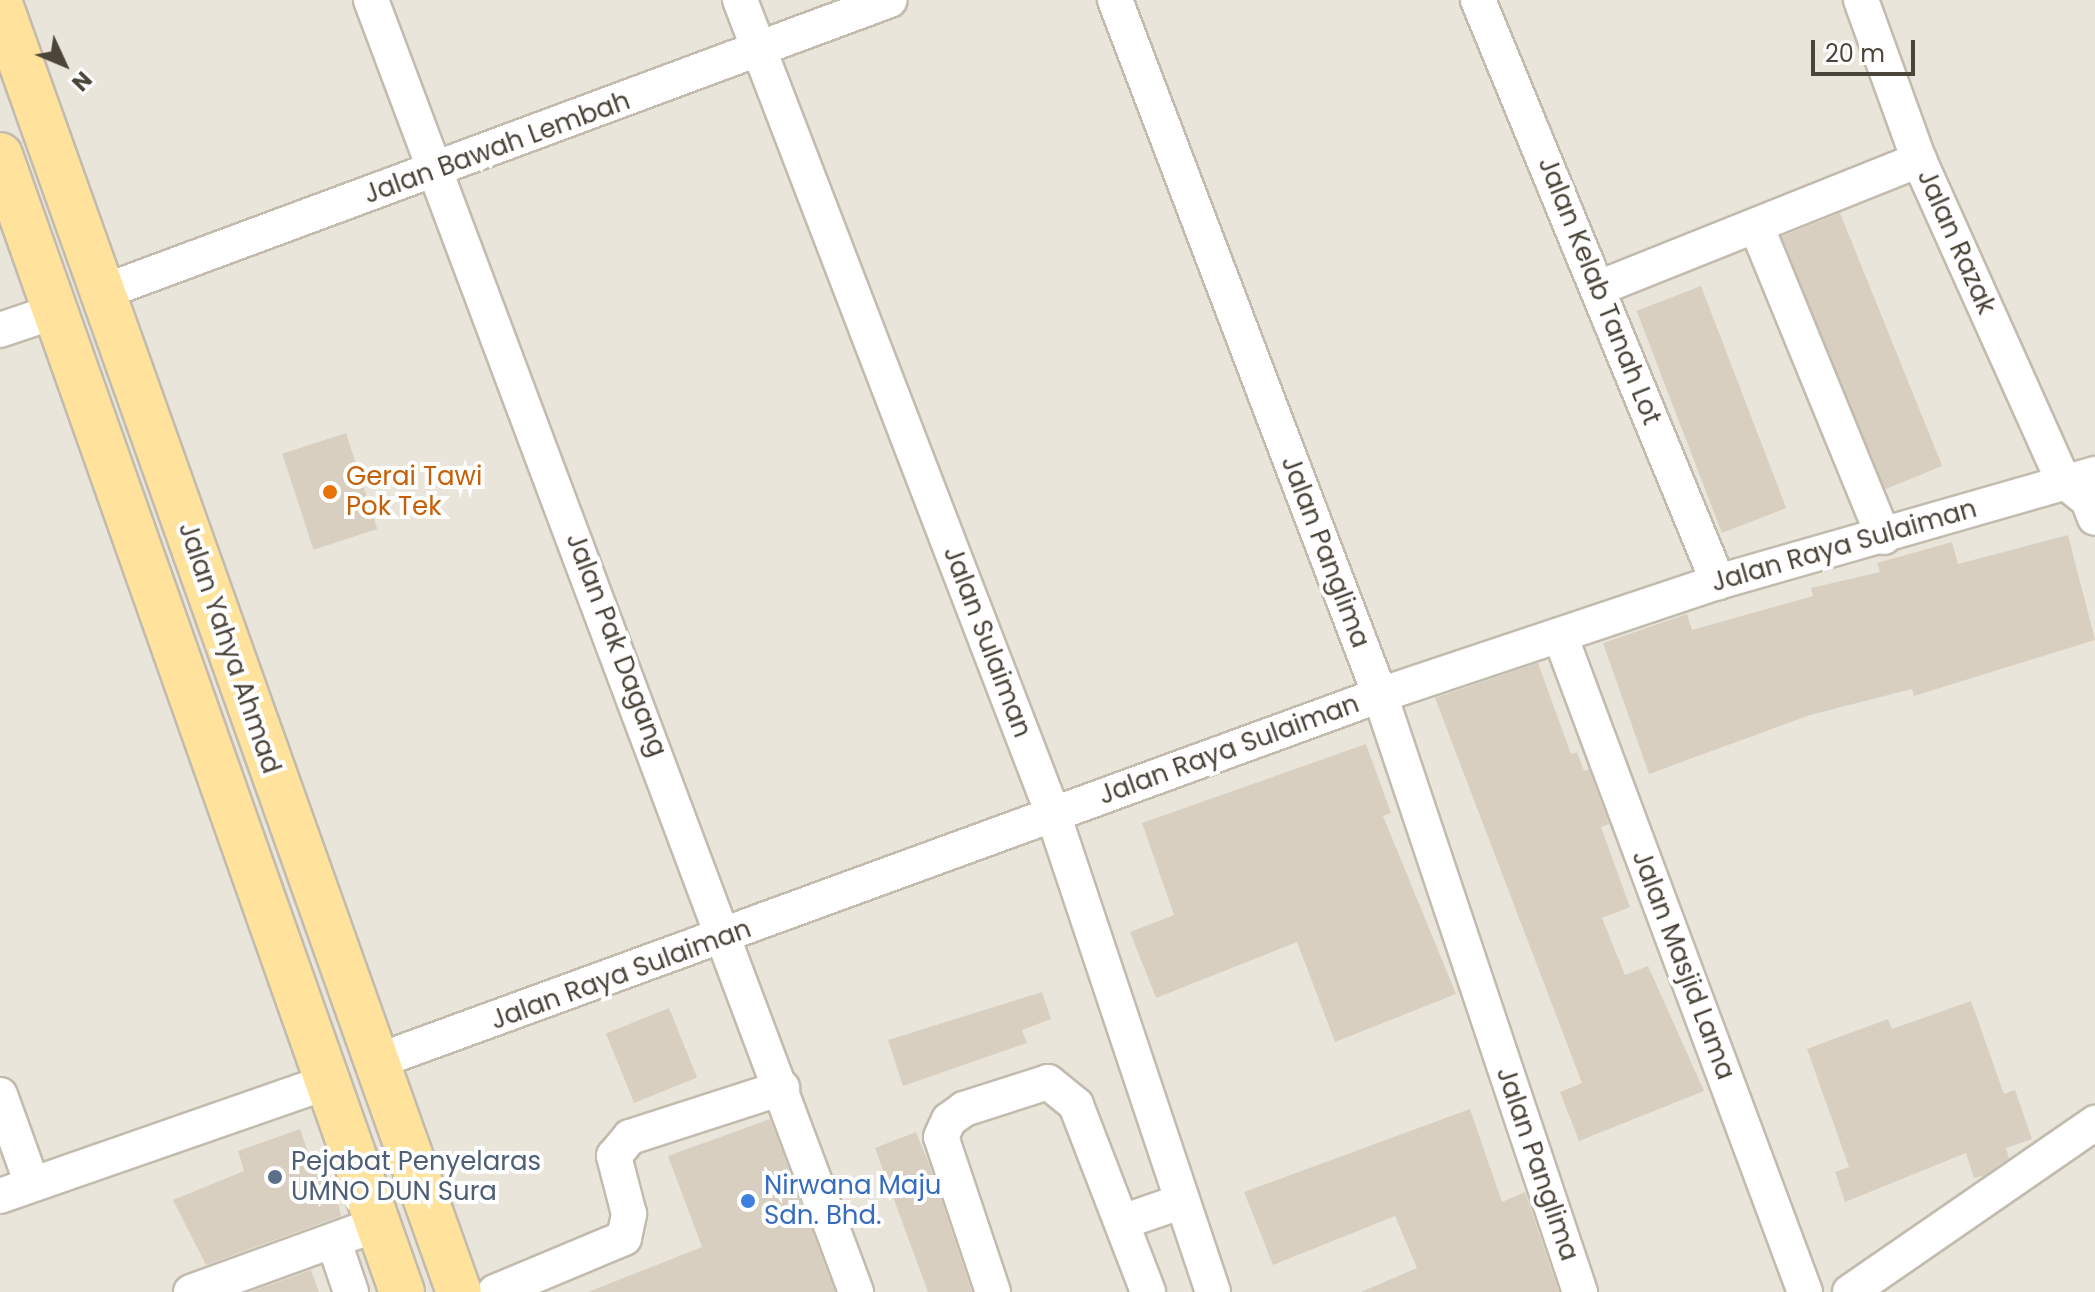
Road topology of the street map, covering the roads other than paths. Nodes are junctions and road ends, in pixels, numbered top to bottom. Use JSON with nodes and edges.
{"nodes":[{"id":1,"x":371,"y":0,"type":"edge"},
{"id":2,"x":740,"y":0,"type":"edge"},
{"id":3,"x":890,"y":0,"type":"edge"},
{"id":4,"x":1115,"y":0,"type":"edge"},
{"id":5,"x":1478,"y":0,"type":"edge"},
{"id":6,"x":1861,"y":0,"type":"edge"},
{"id":7,"x":0,"y":4,"type":"edge"},
{"id":8,"x":759,"y":50,"type":"junction"},
{"id":9,"x":0,"y":155,"type":"edge"},
{"id":10,"x":1919,"y":160,"type":"junction"},
{"id":11,"x":434,"y":171,"type":"junction"},
{"id":12,"x":1757,"y":228,"type":"junction"},
{"id":13,"x":1599,"y":288,"type":"junction"},
{"id":14,"x":103,"y":292,"type":"junction"},
{"id":15,"x":56,"y":311,"type":"junction"},
{"id":16,"x":0,"y":330,"type":"edge"},
{"id":17,"x":2079,"y":477,"type":"edge"},
{"id":18,"x":2095,"y":518,"type":"edge"},
{"id":19,"x":1884,"y":537,"type":"junction"},
{"id":20,"x":1718,"y":582,"type":"junction"},
{"id":21,"x":1561,"y":638,"type":"junction"},
{"id":22,"x":1380,"y":695,"type":"junction"},
{"id":23,"x":1053,"y":814,"type":"junction"},
{"id":24,"x":727,"y":938,"type":"junction"},
{"id":25,"x":375,"y":1062,"type":"junction"},
{"id":26,"x":331,"y":1081,"type":"junction"},
{"id":27,"x":782,"y":1088,"type":"junction"},
{"id":28,"x":0,"y":1095,"type":"edge"},
{"id":29,"x":2095,"y":1123,"type":"edge"},
{"id":30,"x":31,"y":1181,"type":"junction"},
{"id":31,"x":0,"y":1196,"type":"edge"},
{"id":32,"x":1180,"y":1202,"type":"junction"},
{"id":33,"x":1122,"y":1222,"type":"junction"},
{"id":34,"x":378,"y":1224,"type":"junction"},
{"id":35,"x":334,"y":1242,"type":"junction"},
{"id":36,"x":191,"y":1292,"type":"edge"},
{"id":37,"x":351,"y":1292,"type":"edge"},
{"id":38,"x":402,"y":1292,"type":"edge"},
{"id":39,"x":459,"y":1292,"type":"edge"},
{"id":40,"x":495,"y":1292,"type":"edge"},
{"id":41,"x":856,"y":1292,"type":"edge"},
{"id":42,"x":993,"y":1292,"type":"edge"},
{"id":43,"x":1148,"y":1292,"type":"edge"},
{"id":44,"x":1213,"y":1292,"type":"edge"},
{"id":45,"x":1580,"y":1292,"type":"edge"},
{"id":46,"x":1805,"y":1292,"type":"edge"},
{"id":47,"x":1850,"y":1292,"type":"edge"}],
"edges":[{"from":1,"to":11,"type":"street","name":"Jalan Pak Dagang"},
{"from":2,"to":8,"type":"street","name":"Jalan Sulaiman"},
{"from":3,"to":8,"type":"street","name":"Jalan Bawah Lembah"},
{"from":4,"to":22,"type":"street","name":"Jalan Panglima"},
{"from":5,"to":13,"type":"street","name":"Jalan Kelab Tanah Lot"},
{"from":6,"to":10,"type":"street","name":"Jalan Razak"},
{"from":7,"to":14,"type":"main road","name":"Jalan Yahya Ahmad"},
{"from":8,"to":11,"type":"street","name":"Jalan Bawah Lembah"},
{"from":8,"to":23,"type":"street","name":"Jalan Sulaiman"},
{"from":9,"to":15,"type":"main road","name":"Jalan Yahya Ahmad"},
{"from":10,"to":12,"type":"street"},
{"from":10,"to":17,"type":"street","name":"Jalan Razak"},
{"from":11,"to":14,"type":"street","name":"Jalan Bawah Lembah"},
{"from":11,"to":24,"type":"street","name":"Jalan Pak Dagang"},
{"from":12,"to":13,"type":"street"},
{"from":12,"to":19,"type":"street"},
{"from":13,"to":20,"type":"street","name":"Jalan Kelab Tanah Lot"},
{"from":14,"to":25,"type":"main road","name":"Jalan Yahya Ahmad"},
{"from":15,"to":16,"type":"street"},
{"from":15,"to":26,"type":"main road","name":"Jalan Yahya Ahmad"},
{"from":17,"to":18,"type":"street"},
{"from":17,"to":19,"type":"street","name":"Jalan Raya Sulaiman"},
{"from":19,"to":20,"type":"street","name":"Jalan Raya Sulaiman"},
{"from":20,"to":21,"type":"street","name":"Jalan Raya Sulaiman"},
{"from":21,"to":22,"type":"street","name":"Jalan Raya Sulaiman"},
{"from":21,"to":46,"type":"street","name":"Jalan Masjid Lama"},
{"from":22,"to":23,"type":"street","name":"Jalan Raya Sulaiman"},
{"from":22,"to":45,"type":"street","name":"Jalan Panglima"},
{"from":23,"to":24,"type":"street","name":"Jalan Raya Sulaiman"},
{"from":23,"to":32,"type":"street","name":"Jalan Sulaiman"},
{"from":24,"to":25,"type":"street","name":"Jalan Raya Sulaiman"},
{"from":24,"to":27,"type":"street","name":"Jalan Pak Dagang"},
{"from":25,"to":39,"type":"main road","name":"Jalan Yahya Ahmad"},
{"from":26,"to":30,"type":"street"},
{"from":26,"to":34,"type":"main road","name":"Jalan Yahya Ahmad"},
{"from":27,"to":40,"type":"street"},
{"from":27,"to":41,"type":"street","name":"Jalan Pak Dagang"},
{"from":28,"to":30,"type":"street"},
{"from":29,"to":47,"type":"street"},
{"from":30,"to":31,"type":"street"},
{"from":32,"to":33,"type":"street"},
{"from":32,"to":44,"type":"street","name":"Jalan Sulaiman"},
{"from":33,"to":42,"type":"street"},
{"from":33,"to":43,"type":"street"},
{"from":34,"to":35,"type":"street"},
{"from":34,"to":38,"type":"main road","name":"Jalan Yahya Ahmad"},
{"from":35,"to":36,"type":"street"},
{"from":35,"to":37,"type":"street"}]}
